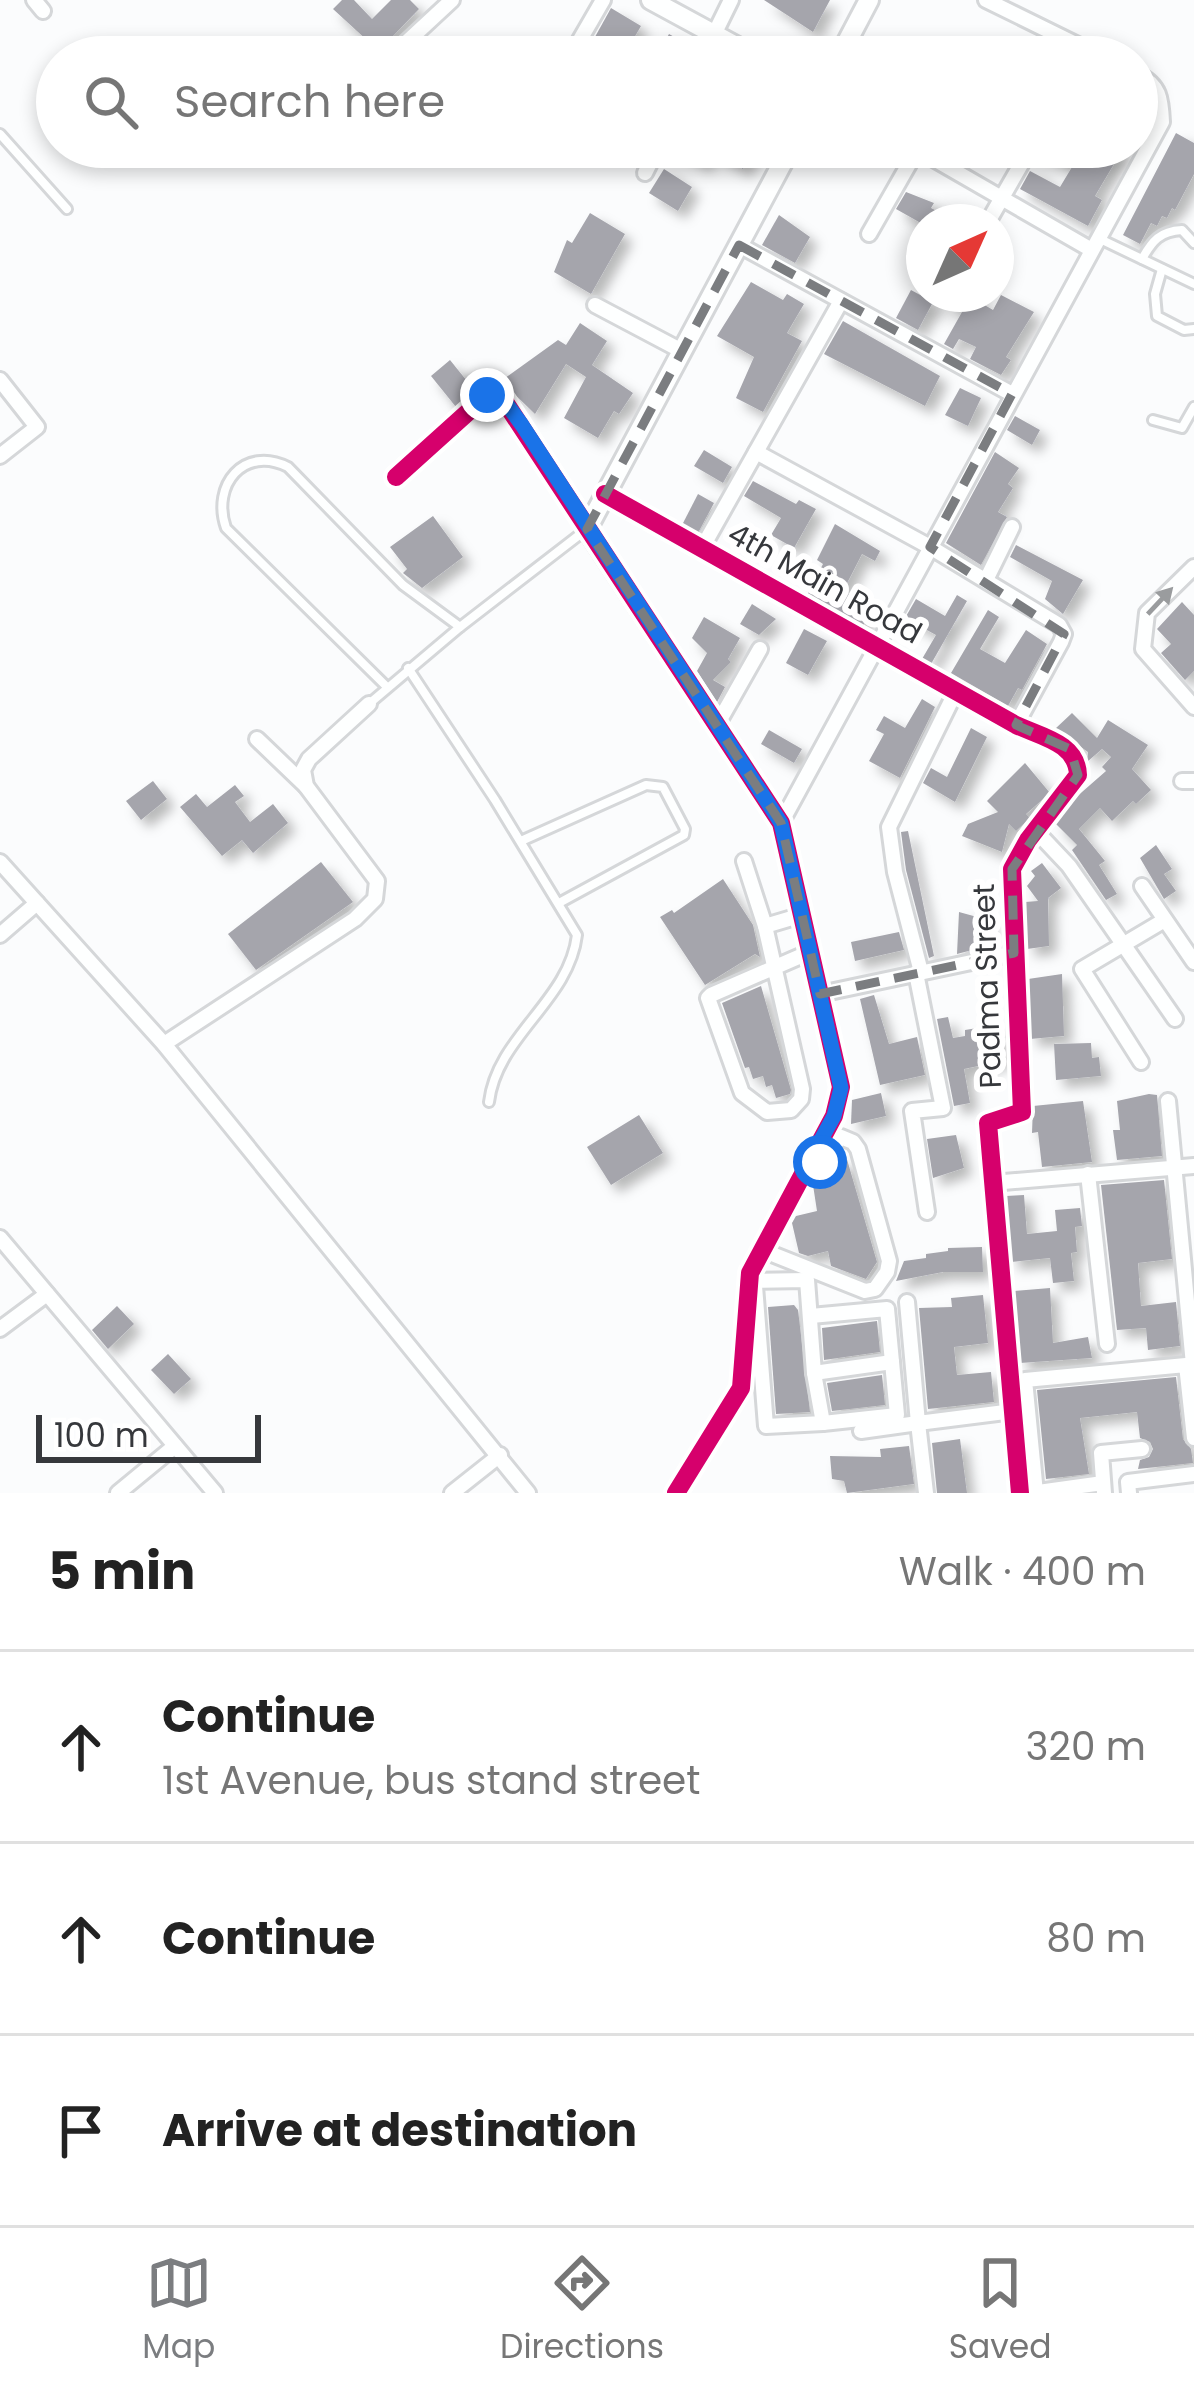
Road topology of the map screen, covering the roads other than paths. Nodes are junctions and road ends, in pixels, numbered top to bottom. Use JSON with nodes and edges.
{"nodes":[{"id":1,"x":452,"y":0,"type":"edge"},
{"id":2,"x":603,"y":0,"type":"edge"},
{"id":3,"x":651,"y":0,"type":"edge"},
{"id":4,"x":731,"y":0,"type":"edge"},
{"id":5,"x":869,"y":0,"type":"edge"},
{"id":6,"x":986,"y":0,"type":"edge"},
{"id":7,"x":714,"y":34,"type":"junction"},
{"id":8,"x":413,"y":36,"type":"edge"},
{"id":9,"x":582,"y":36,"type":"edge"},
{"id":10,"x":718,"y":36,"type":"edge"},
{"id":11,"x":849,"y":36,"type":"edge"},
{"id":12,"x":1059,"y":36,"type":"edge"},
{"id":13,"x":1158,"y":91,"type":"edge"},
{"id":14,"x":1158,"y":129,"type":"edge"},
{"id":15,"x":0,"y":134,"type":"edge"},
{"id":16,"x":648,"y":168,"type":"edge"},
{"id":17,"x":780,"y":168,"type":"edge"},
{"id":18,"x":904,"y":168,"type":"edge"},
{"id":19,"x":949,"y":168,"type":"edge"},
{"id":20,"x":1019,"y":168,"type":"edge"},
{"id":21,"x":1136,"y":168,"type":"edge"},
{"id":22,"x":646,"y":173,"type":"dead end"},
{"id":23,"x":1001,"y":198,"type":"junction"},
{"id":24,"x":998,"y":204,"type":"edge"},
{"id":25,"x":68,"y":209,"type":"dead end"},
{"id":26,"x":869,"y":234,"type":"dead end"},
{"id":27,"x":1093,"y":243,"type":"junction"},
{"id":28,"x":1194,"y":243,"type":"edge"},
{"id":29,"x":739,"y":245,"type":"junction"},
{"id":30,"x":1142,"y":260,"type":"junction"},
{"id":31,"x":1162,"y":269,"type":"junction"},
{"id":32,"x":1194,"y":284,"type":"edge"},
{"id":33,"x":841,"y":301,"type":"junction"},
{"id":34,"x":595,"y":305,"type":"dead end"},
{"id":35,"x":1194,"y":329,"type":"edge"},
{"id":36,"x":682,"y":351,"type":"junction"},
{"id":37,"x":0,"y":380,"type":"edge"},
{"id":38,"x":1012,"y":394,"type":"junction"},
{"id":39,"x":1194,"y":407,"type":"edge"},
{"id":40,"x":1153,"y":420,"type":"dead end"},
{"id":41,"x":757,"y":452,"type":"junction"},
{"id":42,"x":0,"y":455,"type":"edge"},
{"id":43,"x":396,"y":477,"type":"dead end"},
{"id":44,"x":605,"y":494,"type":"junction"},
{"id":45,"x":1012,"y":527,"type":"dead end"},
{"id":46,"x":586,"y":529,"type":"junction"},
{"id":47,"x":929,"y":547,"type":"junction"},
{"id":48,"x":702,"y":548,"type":"junction"},
{"id":49,"x":1194,"y":567,"type":"edge"},
{"id":50,"x":986,"y":580,"type":"junction"},
{"id":51,"x":460,"y":627,"type":"junction"},
{"id":52,"x":876,"y":646,"type":"junction"},
{"id":53,"x":760,"y":650,"type":"dead end"},
{"id":54,"x":408,"y":668,"type":"junction"},
{"id":55,"x":387,"y":687,"type":"junction"},
{"id":56,"x":956,"y":691,"type":"junction"},
{"id":57,"x":369,"y":704,"type":"joint"},
{"id":58,"x":1194,"y":707,"type":"edge"},
{"id":59,"x":716,"y":725,"type":"junction"},
{"id":60,"x":1016,"y":725,"type":"junction"},
{"id":61,"x":257,"y":740,"type":"dead end"},
{"id":62,"x":306,"y":786,"type":"junction"},
{"id":63,"x":781,"y":823,"type":"junction"},
{"id":64,"x":1035,"y":830,"type":"junction"},
{"id":65,"x":521,"y":841,"type":"junction"},
{"id":66,"x":744,"y":861,"type":"dead end"},
{"id":67,"x":0,"y":862,"type":"edge"},
{"id":68,"x":1142,"y":886,"type":"dead end"},
{"id":69,"x":37,"y":903,"type":"junction"},
{"id":70,"x":560,"y":903,"type":"junction"},
{"id":71,"x":802,"y":915,"type":"junction"},
{"id":72,"x":1163,"y":921,"type":"junction"},
{"id":73,"x":765,"y":926,"type":"junction"},
{"id":74,"x":0,"y":935,"type":"edge"},
{"id":75,"x":1124,"y":945,"type":"junction"},
{"id":76,"x":810,"y":952,"type":"junction"},
{"id":77,"x":1014,"y":953,"type":"junction"},
{"id":78,"x":1194,"y":962,"type":"edge"},
{"id":79,"x":775,"y":967,"type":"junction"},
{"id":80,"x":918,"y":972,"type":"junction"},
{"id":81,"x":820,"y":994,"type":"junction"},
{"id":82,"x":1175,"y":1019,"type":"dead end"},
{"id":83,"x":164,"y":1044,"type":"junction"},
{"id":84,"x":1141,"y":1062,"type":"dead end"},
{"id":85,"x":1168,"y":1101,"type":"dead end"},
{"id":86,"x":489,"y":1102,"type":"dead end"},
{"id":87,"x":816,"y":1159,"type":"junction"},
{"id":88,"x":1194,"y":1166,"type":"edge"},
{"id":89,"x":1173,"y":1167,"type":"junction"},
{"id":90,"x":1088,"y":1174,"type":"junction"},
{"id":91,"x":992,"y":1183,"type":"junction"},
{"id":92,"x":927,"y":1212,"type":"dead end"},
{"id":93,"x":0,"y":1238,"type":"edge"},
{"id":94,"x":768,"y":1253,"type":"junction"},
{"id":95,"x":753,"y":1281,"type":"junction"},
{"id":96,"x":47,"y":1294,"type":"junction"},
{"id":97,"x":907,"y":1303,"type":"dead end"},
{"id":98,"x":811,"y":1316,"type":"junction"},
{"id":99,"x":0,"y":1329,"type":"edge"},
{"id":100,"x":1107,"y":1344,"type":"dead end"},
{"id":101,"x":892,"y":1362,"type":"junction"},
{"id":102,"x":814,"y":1373,"type":"junction"},
{"id":103,"x":1194,"y":1375,"type":"edge"},
{"id":104,"x":1012,"y":1412,"type":"junction"},
{"id":105,"x":823,"y":1423,"type":"junction"},
{"id":106,"x":918,"y":1423,"type":"junction"},
{"id":107,"x":861,"y":1431,"type":"dead end"},
{"id":108,"x":1194,"y":1438,"type":"edge"},
{"id":109,"x":175,"y":1446,"type":"junction"},
{"id":110,"x":1142,"y":1449,"type":"dead end"},
{"id":111,"x":500,"y":1455,"type":"junction"},
{"id":112,"x":1194,"y":1474,"type":"edge"},
{"id":113,"x":1104,"y":1488,"type":"edge"},
{"id":114,"x":118,"y":1493,"type":"edge"},
{"id":115,"x":215,"y":1493,"type":"edge"},
{"id":116,"x":452,"y":1493,"type":"edge"},
{"id":117,"x":528,"y":1493,"type":"edge"},
{"id":118,"x":676,"y":1493,"type":"edge"},
{"id":119,"x":926,"y":1493,"type":"edge"},
{"id":120,"x":1020,"y":1493,"type":"edge"},
{"id":121,"x":1034,"y":1493,"type":"edge"},
{"id":122,"x":1129,"y":1493,"type":"edge"}],
"edges":[{"from":1,"to":8,"type":"street"},
{"from":2,"to":9,"type":"street"},
{"from":3,"to":7,"type":"street"},
{"from":4,"to":7,"type":"street"},
{"from":5,"to":11,"type":"street"},
{"from":6,"to":12,"type":"street"},
{"from":7,"to":10,"type":"street"},
{"from":13,"to":14,"type":"street"},
{"from":15,"to":25,"type":"lane"},
{"from":16,"to":22,"type":"street"},
{"from":17,"to":29,"type":"street"},
{"from":18,"to":26,"type":"street"},
{"from":19,"to":23,"type":"street"},
{"from":20,"to":23,"type":"street"},
{"from":21,"to":27,"type":"street"},
{"from":23,"to":24,"type":"street"},
{"from":23,"to":27,"type":"street"},
{"from":27,"to":30,"type":"lane"},
{"from":27,"to":38,"type":"street"},
{"from":28,"to":30,"type":"lane"},
{"from":29,"to":33,"type":"street"},
{"from":29,"to":36,"type":"street"},
{"from":30,"to":31,"type":"lane"},
{"from":31,"to":32,"type":"lane"},
{"from":31,"to":35,"type":"lane"},
{"from":33,"to":38,"type":"street"},
{"from":33,"to":41,"type":"street"},
{"from":34,"to":36,"type":"street"},
{"from":36,"to":44,"type":"street"},
{"from":37,"to":42,"type":"street"},
{"from":38,"to":47,"type":"street"},
{"from":39,"to":40,"type":"lane"},
{"from":41,"to":47,"type":"street"},
{"from":41,"to":48,"type":"street"},
{"from":43,"to":46,"type":"street"},
{"from":44,"to":46,"type":"street"},
{"from":44,"to":48,"type":"street","name":"4th Main Road"},
{"from":45,"to":50,"type":"street"},
{"from":46,"to":51,"type":"lane"},
{"from":46,"to":59,"type":"street"},
{"from":47,"to":50,"type":"street"},
{"from":47,"to":52,"type":"street"},
{"from":48,"to":52,"type":"street","name":"4th Main Road"},
{"from":58,"to":49,"type":"street","one_way":true},
{"from":50,"to":60,"type":"street"},
{"from":51,"to":54,"type":"lane"},
{"from":51,"to":55,"type":"lane"},
{"from":52,"to":56,"type":"street","name":"4th Main Road"},
{"from":52,"to":63,"type":"street"},
{"from":53,"to":59,"type":"street"},
{"from":54,"to":55,"type":"lane"},
{"from":54,"to":65,"type":"lane"},
{"from":55,"to":57,"type":"lane"},
{"from":56,"to":60,"type":"street","name":"4th Main Road"},
{"from":56,"to":80,"type":"street"},
{"from":57,"to":62,"type":"street"},
{"from":59,"to":63,"type":"street"},
{"from":60,"to":64,"type":"street","name":"Padma Street"},
{"from":61,"to":62,"type":"street"},
{"from":62,"to":83,"type":"street"},
{"from":63,"to":71,"type":"street"},
{"from":64,"to":75,"type":"street"},
{"from":64,"to":77,"type":"street","name":"Padma Street"},
{"from":65,"to":70,"type":"lane"},
{"from":65,"to":70,"type":"lane"},
{"from":66,"to":73,"type":"street"},
{"from":67,"to":69,"type":"street"},
{"from":68,"to":72,"type":"street"},
{"from":69,"to":74,"type":"street"},
{"from":69,"to":83,"type":"street"},
{"from":70,"to":86,"type":"lane"},
{"from":71,"to":73,"type":"street"},
{"from":71,"to":76,"type":"street"},
{"from":72,"to":75,"type":"street"},
{"from":72,"to":78,"type":"street"},
{"from":73,"to":79,"type":"street"},
{"from":75,"to":82,"type":"street"},
{"from":75,"to":84,"type":"street"},
{"from":76,"to":79,"type":"street"},
{"from":76,"to":81,"type":"street"},
{"from":77,"to":80,"type":"street"},
{"from":77,"to":91,"type":"street","name":"Padma Street"},
{"from":79,"to":79,"type":"street"},
{"from":80,"to":81,"type":"street"},
{"from":80,"to":92,"type":"street"},
{"from":81,"to":87,"type":"street"},
{"from":83,"to":111,"type":"street"},
{"from":85,"to":89,"type":"street"},
{"from":87,"to":94,"type":"street"},
{"from":87,"to":94,"type":"street"},
{"from":88,"to":89,"type":"street"},
{"from":89,"to":90,"type":"street"},
{"from":89,"to":103,"type":"street"},
{"from":90,"to":91,"type":"street"},
{"from":90,"to":100,"type":"street"},
{"from":91,"to":104,"type":"street","name":"Padma Street"},
{"from":93,"to":96,"type":"street"},
{"from":94,"to":95,"type":"street"},
{"from":95,"to":98,"type":"street"},
{"from":95,"to":105,"type":"street"},
{"from":95,"to":118,"type":"street"},
{"from":96,"to":99,"type":"street"},
{"from":96,"to":109,"type":"street"},
{"from":97,"to":106,"type":"street"},
{"from":98,"to":101,"type":"street"},
{"from":98,"to":102,"type":"street"},
{"from":101,"to":102,"type":"street"},
{"from":101,"to":105,"type":"street"},
{"from":102,"to":105,"type":"street"},
{"from":104,"to":106,"type":"street"},
{"from":104,"to":120,"type":"street","name":"Padma Street"},
{"from":106,"to":107,"type":"street"},
{"from":106,"to":119,"type":"street"},
{"from":108,"to":121,"type":"street"},
{"from":109,"to":114,"type":"street"},
{"from":109,"to":115,"type":"street"},
{"from":110,"to":113,"type":"street"},
{"from":111,"to":116,"type":"street"},
{"from":111,"to":117,"type":"street"},
{"from":112,"to":122,"type":"street"},
{"from":113,"to":121,"type":"street"}]}
